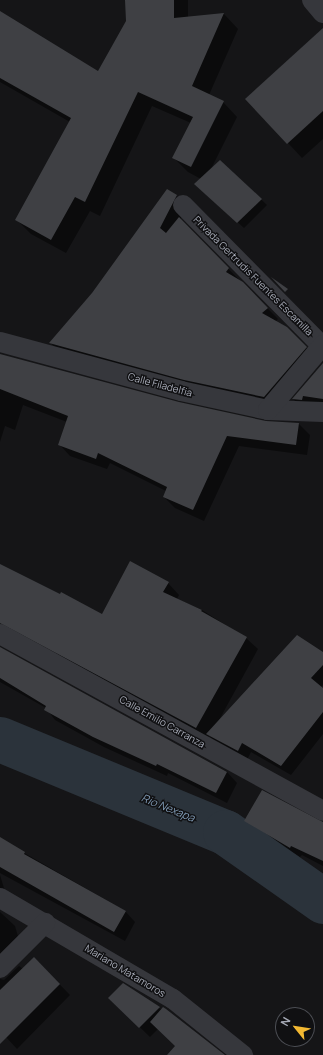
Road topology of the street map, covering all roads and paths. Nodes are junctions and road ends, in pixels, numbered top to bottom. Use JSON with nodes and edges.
{"nodes":[{"id":1,"x":312,"y":0,"type":"edge"},
{"id":2,"x":323,"y":13,"type":"edge"},
{"id":3,"x":183,"y":205,"type":"dead end"},
{"id":4,"x":0,"y":342,"type":"edge"},
{"id":5,"x":323,"y":346,"type":"edge"},
{"id":6,"x":268,"y":410,"type":"junction"},
{"id":7,"x":323,"y":412,"type":"edge"},
{"id":8,"x":0,"y":634,"type":"edge"},
{"id":9,"x":323,"y":811,"type":"edge"},
{"id":10,"x":0,"y":898,"type":"edge"},
{"id":11,"x":45,"y":923,"type":"junction"},
{"id":12,"x":0,"y":968,"type":"edge"},
{"id":13,"x":243,"y":1055,"type":"edge"}],
"edges":[{"from":1,"to":2,"type":"street"},
{"from":3,"to":5,"type":"street","name":"Privada Gertrudis Fuentes Escamilla"},
{"from":4,"to":6,"type":"street","name":"Calle Filadelfia"},
{"from":5,"to":6,"type":"street"},
{"from":6,"to":7,"type":"street","name":"Calle Filadelfia"},
{"from":8,"to":9,"type":"street","name":"Calle Emilio Carranza"},
{"from":10,"to":11,"type":"street","name":"Mariano Matamoros"},
{"from":11,"to":12,"type":"street"},
{"from":11,"to":13,"type":"street","name":"Mariano Matamoros"}]}
